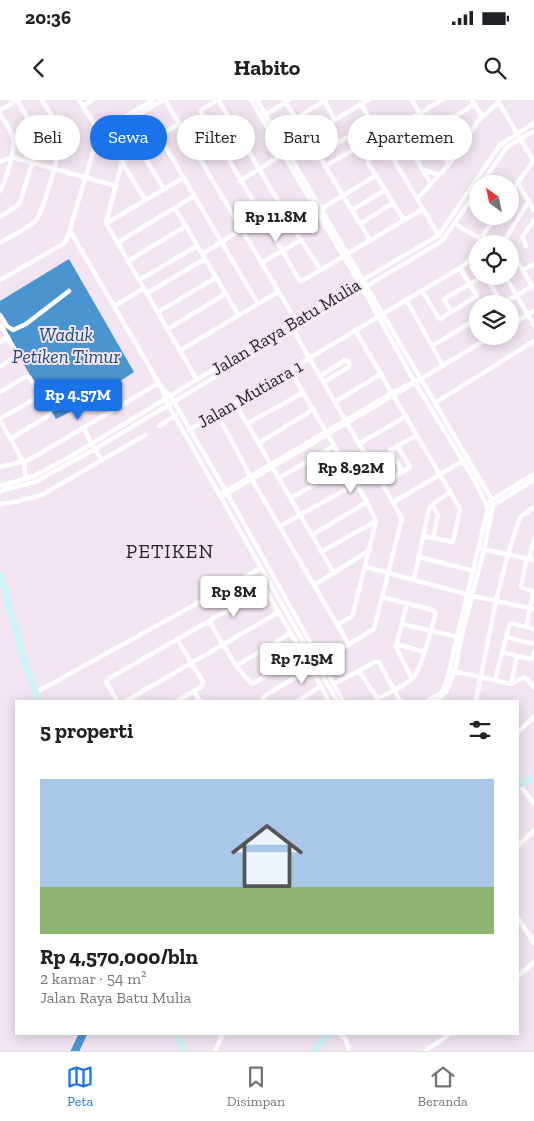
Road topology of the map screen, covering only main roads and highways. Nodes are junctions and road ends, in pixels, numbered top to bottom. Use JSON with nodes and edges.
{"nodes":[{"id":1,"x":0,"y":574,"type":"edge"},
{"id":2,"x":38,"y":700,"type":"edge"},
{"id":3,"x":534,"y":778,"type":"edge"},
{"id":4,"x":519,"y":785,"type":"edge"},
{"id":5,"x":177,"y":1035,"type":"edge"},
{"id":6,"x":328,"y":1035,"type":"edge"},
{"id":7,"x":184,"y":1051,"type":"edge"},
{"id":8,"x":314,"y":1051,"type":"edge"}],
"edges":[{"from":1,"to":2,"type":"main road"},
{"from":3,"to":4,"type":"main road"},
{"from":5,"to":7,"type":"main road"},
{"from":6,"to":8,"type":"main road"}]}
